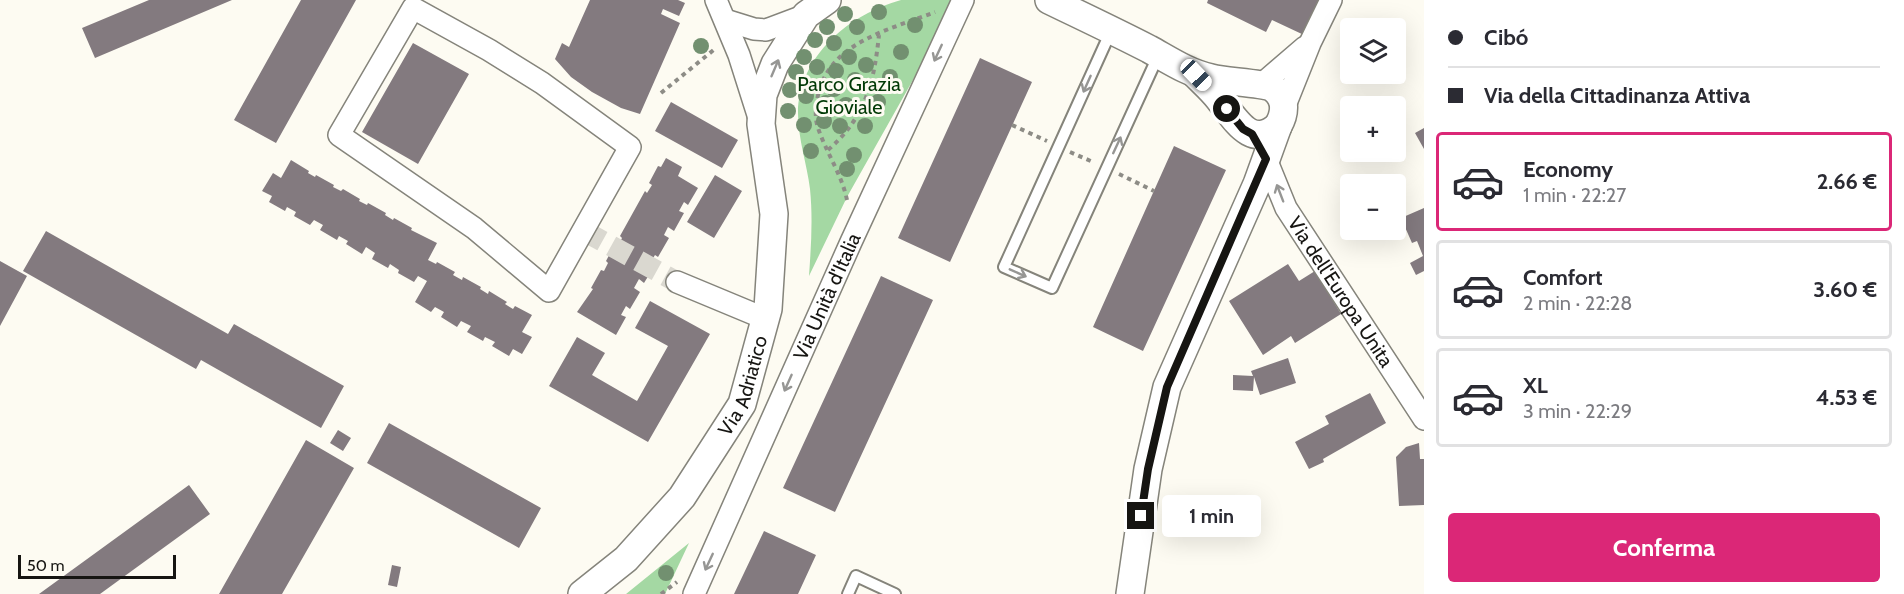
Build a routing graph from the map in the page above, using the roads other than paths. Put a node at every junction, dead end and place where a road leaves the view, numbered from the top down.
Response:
1 (717, 0) edge
2 (963, 0) edge
3 (1049, 0) edge
4 (1331, 0) edge
5 (816, 8) edge
6 (725, 20) junction
7 (1111, 30) junction
8 (1310, 43) junction
9 (1159, 54) junction
10 (1196, 75) junction
11 (1257, 85) junction
12 (1281, 117) junction
13 (761, 124) junction
14 (1244, 127) junction
15 (630, 147) joint
16 (1266, 159) junction
17 (677, 282) tunnel mouth
18 (766, 319) junction
19 (1424, 419) edge
20 (582, 594) edge
21 (694, 594) edge
22 (848, 594) edge
23 (895, 594) edge
24 (1130, 594) edge

1 - 6 street, Via Adriatico
2 -> 21 street, Via Unità d'Italia
3 - 7 street
4 - 8 street
5 - 6 street, Via Adriatico
13 -> 5 street, Via Adriatico
6 - 13 street, Via Adriatico
7 - 9 street
7 -> 9 lane
8 - 11 street
8 - 12 street
9 - 10 street
10 - 11 street
10 - 14 street
11 - 12 street
11 - 14 street
12 - 14 street
12 - 16 street
13 - 18 street, Via Adriatico
14 - 16 street
15 - 15 street
19 -> 16 street, Via dell'Europa Unita
16 - 24 street
17 - 18 street
18 - 20 street, Via Adriatico
22 - 23 lane

